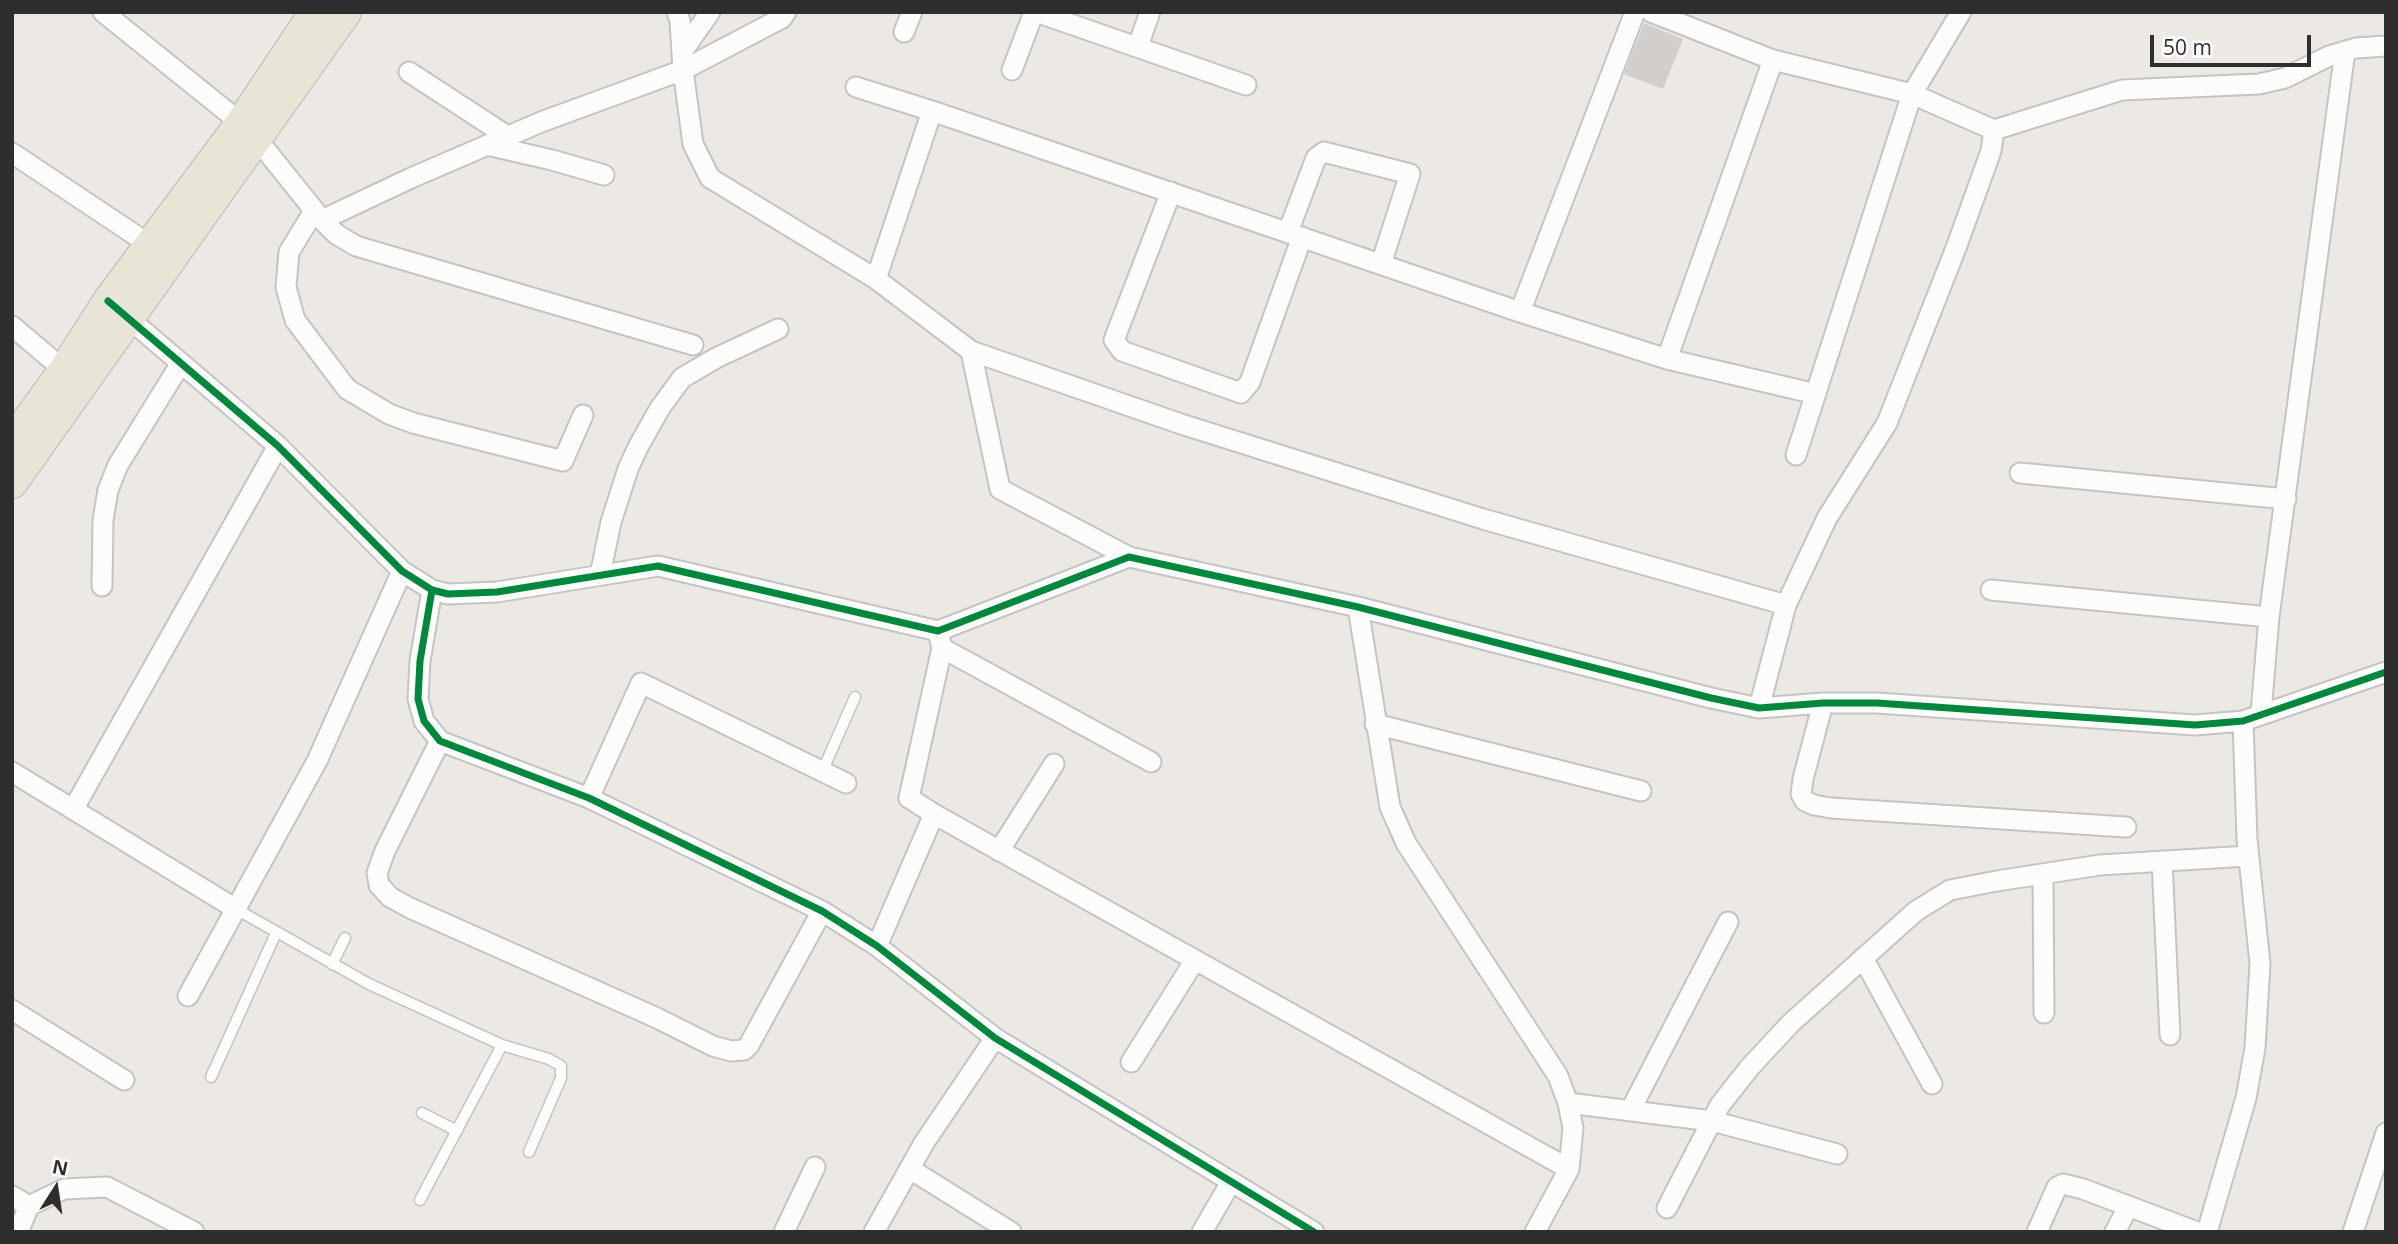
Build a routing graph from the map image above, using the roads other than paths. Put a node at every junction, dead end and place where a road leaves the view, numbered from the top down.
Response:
1 (103, 12) edge
2 (315, 12) edge
3 (346, 12) edge
4 (677, 12) edge
5 (710, 12) edge
6 (786, 12) edge
7 (912, 12) edge
8 (1035, 12) edge
9 (1150, 12) edge
10 (1634, 12) edge
11 (1651, 12) edge
12 (1961, 12) edge
13 (125, 19) edge
14 (904, 32) dead end
15 (1138, 46) junction
16 (2386, 46) edge
17 (2345, 51) junction
18 (1773, 60) junction
19 (682, 61) junction
20 (1012, 70) dead end
21 (409, 72) dead end
22 (1245, 85) dead end
23 (856, 87) dead end
24 (1912, 94) junction
25 (932, 111) junction
26 (1994, 130) junction
27 (249, 131) junction
28 (507, 136) junction
29 (487, 145) junction
30 (12, 153) edge
31 (604, 175) dead end
32 (1171, 192) junction
33 (318, 216) junction
34 (1295, 235) junction
35 (150, 245) junction
36 (1381, 264) junction
37 (876, 279) junction
38 (118, 309) junction
39 (1520, 312) junction
40 (778, 330) dead end
41 (17, 337) edge
42 (693, 345) dead end
43 (971, 351) junction
44 (1667, 359) junction
45 (181, 363) junction
46 (64, 370) junction
47 (1816, 394) junction
48 (583, 415) dead end
49 (12, 442) edge
50 (278, 446) junction
51 (1796, 455) dead end
52 (2020, 472) dead end
53 (12, 483) edge
54 (2286, 499) junction
55 (1129, 557) junction
56 (401, 571) junction
57 (600, 575) junction
58 (102, 586) dead end
59 (432, 590) junction
60 (1991, 590) dead end
61 (1786, 605) junction
62 (1359, 607) junction
63 (2270, 617) junction
64 (940, 639) junction
65 (2386, 672) edge
66 (855, 697) dead end
67 (1823, 703) junction
68 (1759, 708) junction
69 (2252, 717) junction
70 (1375, 724) junction
71 (440, 741) junction
72 (1151, 762) dead end
73 (1054, 764) dead end
74 (12, 772) edge
75 (822, 772) junction
76 (846, 783) dead end
77 (1641, 791) dead end
78 (589, 798) junction
79 (74, 808) junction
80 (934, 814) junction
81 (2126, 827) dead end
82 (999, 850) junction
83 (2248, 856) junction
84 (2162, 861) junction
85 (2043, 875) junction
86 (236, 909) junction
87 (822, 911) junction
88 (1728, 922) dead end
89 (276, 933) junction
90 (345, 938) dead end
91 (877, 946) junction
92 (1863, 958) junction
93 (1195, 960) junction
94 (332, 964) junction
95 (188, 996) dead end
96 (12, 1010) edge
97 (2044, 1013) dead end
98 (2170, 1035) dead end
99 (995, 1038) junction
100 (502, 1045) junction
101 (1132, 1062) dead end
102 (211, 1077) dead end
103 (124, 1080) dead end
104 (1932, 1084) dead end
105 (1569, 1103) junction
106 (1630, 1111) junction
107 (422, 1113) dead end
108 (1712, 1121) junction
109 (457, 1131) junction
110 (2386, 1133) edge
111 (529, 1152) dead end
112 (1837, 1154) dead end
113 (815, 1167) dead end
114 (1569, 1168) junction
115 (910, 1169) junction
116 (1231, 1182) junction
117 (12, 1196) edge
118 (420, 1200) dead end
119 (29, 1206) junction
120 (2128, 1208) junction
121 (1667, 1209) dead end
122 (18, 1232) edge
123 (194, 1232) edge
124 (784, 1232) edge
125 (874, 1232) edge
126 (1011, 1232) edge
127 (1202, 1232) edge
128 (1314, 1232) edge
129 (1535, 1232) edge
130 (2037, 1232) edge
131 (2115, 1232) edge
132 (2197, 1232) edge
133 (2207, 1232) edge
134 (2353, 1232) edge

1 - 13 street
2 - 27 main road
3 - 27 main road
4 - 19 street
5 - 19 street
6 - 19 street
7 - 14 street
8 - 15 street
8 - 20 street
9 - 15 street
10 - 39 street
11 - 18 street
12 - 24 street
13 - 27 street
15 - 22 street
16 - 17 street
17 - 26 street
17 - 54 street
18 - 24 street
18 - 44 street
19 - 28 street
19 - 37 street
21 - 28 street
23 - 25 street
24 - 26 street
24 - 47 street
25 - 32 street
25 - 37 street
26 - 61 street
27 - 33 street
27 - 35 main road
27 - 38 main road
28 - 29 street
29 - 31 street
29 - 33 street
30 - 35 street
32 - 34 street
32 - 34 street
33 - 42 street
33 - 48 street
34 - 36 street
34 - 36 street
35 - 38 main road
36 - 39 street
37 - 43 street
38 - 45 street
38 - 46 main road
38 - 53 main road
39 - 44 street
40 - 57 street
41 - 46 street
43 - 55 street
43 - 61 street
44 - 47 street
45 - 50 street
45 - 58 street
46 - 49 main road
47 - 51 street
50 - 56 street
50 - 79 street
52 - 54 street
54 - 63 street
55 - 62 street
55 - 64 street
56 - 59 street
56 - 86 street
57 - 59 street
57 - 64 street
59 - 71 street
60 - 63 street
61 - 68 street
62 - 68 street
62 - 70 street
63 - 69 street
64 - 72 street
64 - 80 street
65 - 69 street
66 - 75 lane
67 - 68 street
67 - 69 street
67 - 81 street
69 - 83 street
70 - 77 street
70 - 105 street
71 - 78 street
71 - 87 street
73 - 82 street
74 - 79 street
75 - 76 street
75 - 78 street
78 - 87 street
79 - 86 street
80 - 82 street
80 - 91 street
82 - 93 street
83 - 84 street
83 - 133 street
84 - 85 street
84 - 98 street
85 - 92 street
85 - 97 street
86 - 89 lane
86 - 95 street
87 - 91 street
88 - 106 street
89 - 94 lane
89 - 102 lane
90 - 94 lane
91 - 99 street
92 - 104 street
92 - 108 street
93 - 101 street
93 - 114 street
94 - 100 lane
96 - 103 street
99 - 115 street
99 - 116 street
100 - 109 lane
100 - 111 lane
105 - 106 street
105 - 114 street
106 - 108 street
107 - 109 lane
108 - 112 street
108 - 121 street
109 - 118 lane
110 - 134 street
113 - 124 street
114 - 129 street
115 - 125 street
115 - 126 street
116 - 127 street
116 - 128 street
117 - 119 street
119 - 122 street
119 - 123 street
120 - 130 street
120 - 131 street
120 - 132 street

